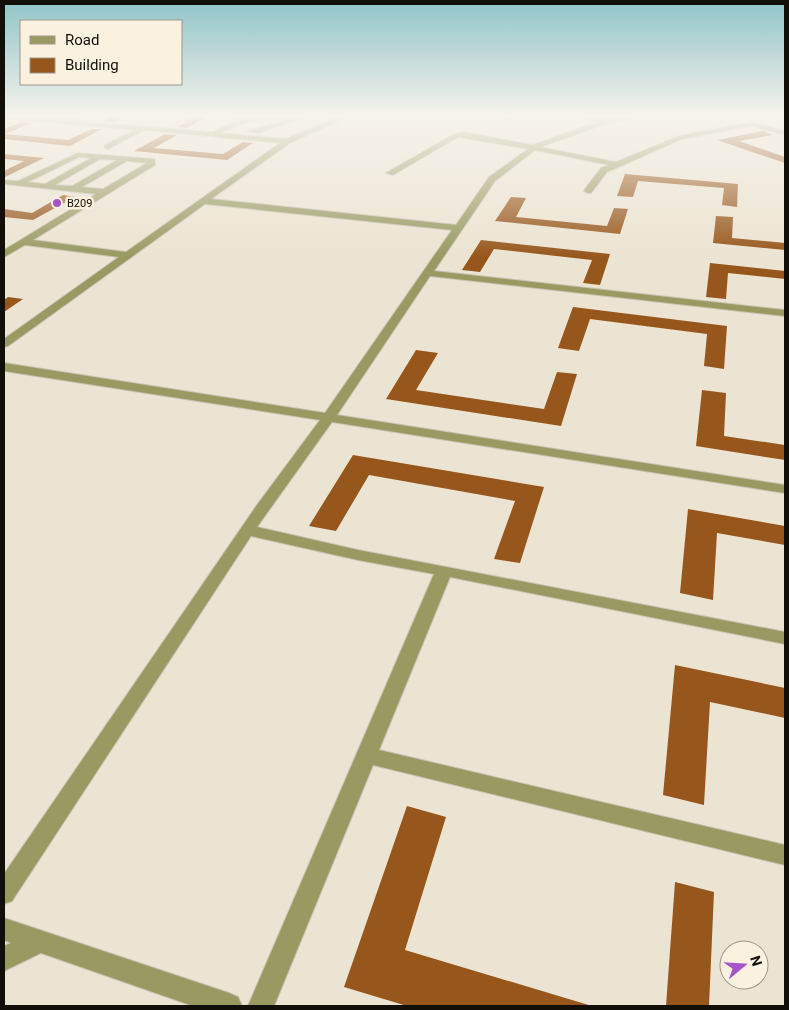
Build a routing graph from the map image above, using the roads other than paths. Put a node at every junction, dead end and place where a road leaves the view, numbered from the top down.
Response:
1 (63, 162) edge
2 (89, 162) edge
3 (120, 162) edge
4 (152, 162) edge
5 (257, 162) edge
6 (409, 162) edge
7 (515, 162) edge
8 (608, 162) edge
9 (621, 162) edge
10 (617, 164) junction
11 (390, 173) dead end
12 (4, 182) edge
13 (20, 183) junction
14 (47, 186) junction
15 (73, 189) junction
16 (588, 191) dead end
17 (104, 192) junction
18 (202, 201) junction
19 (458, 228) junction
20 (24, 242) junction
21 (4, 254) edge
22 (128, 255) junction
23 (428, 272) junction
24 (785, 312) edge
25 (4, 344) edge
26 (4, 367) edge
27 (328, 418) junction
28 (785, 489) edge
29 (247, 530) junction
30 (444, 571) junction
31 (785, 638) edge
32 (367, 755) junction
33 (785, 855) edge
34 (4, 893) edge
35 (4, 929) edge
36 (40, 942) junction
37 (4, 959) edge
38 (229, 1006) edge
39 (261, 1006) edge

1 - 13 street
2 - 14 street
3 - 15 street
4 - 17 street
5 - 18 street
6 - 11 street
7 - 19 street
8 - 10 street
9 - 10 street
10 - 16 street
12 - 13 street
13 - 14 street
14 - 15 street
15 - 17 street
17 - 20 street
18 - 19 street
18 - 22 street
19 - 23 street
20 - 21 street
20 - 22 street
22 - 25 street
23 - 24 street
23 - 27 street
26 - 27 street
27 - 28 street
27 - 29 street
29 - 30 street
29 - 34 street
30 - 31 street
30 - 32 street
32 - 33 street
32 - 39 street
35 - 36 street
36 - 37 street
36 - 38 street

